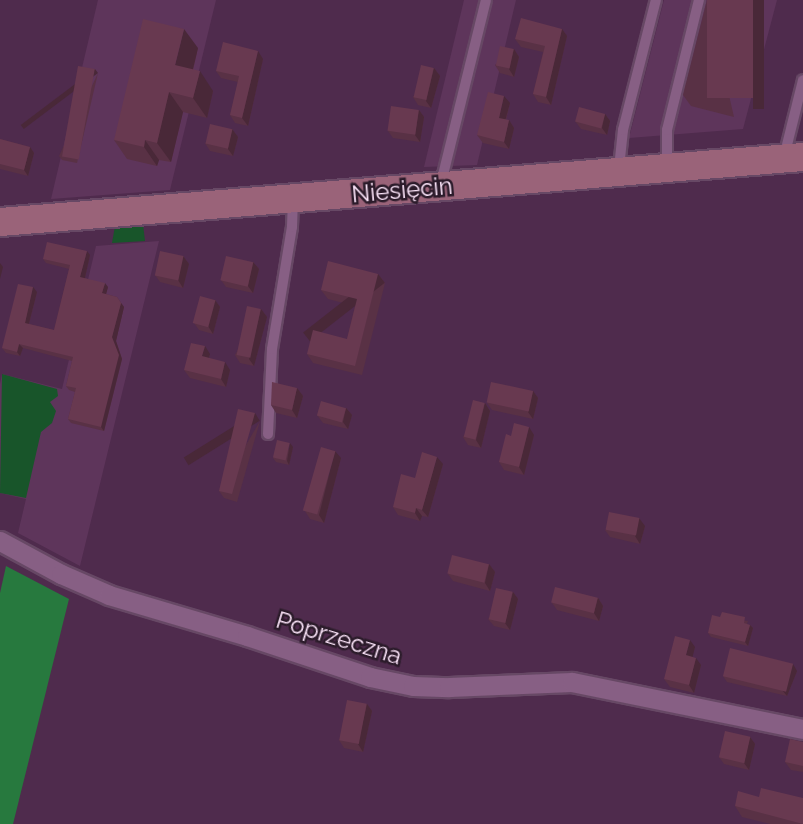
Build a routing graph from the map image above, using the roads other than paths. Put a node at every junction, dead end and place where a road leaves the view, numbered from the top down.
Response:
1 (486, 0) edge
2 (656, 0) edge
3 (699, 0) edge
4 (803, 80) edge
5 (794, 158) edge
6 (667, 169) junction
7 (619, 174) junction
8 (440, 187) junction
9 (293, 199) junction
10 (0, 222) edge
11 (268, 434) dead end
12 (0, 541) edge
13 (803, 729) edge

1 - 8 lane
2 - 7 lane
3 - 6 lane
4 - 5 lane
5 - 6 street, Niesięcin
6 - 7 street, Niesięcin
7 - 8 street, Niesięcin
8 - 9 street, Niesięcin
9 - 10 street, Niesięcin
9 - 11 lane
12 - 13 street, Poprzeczna

